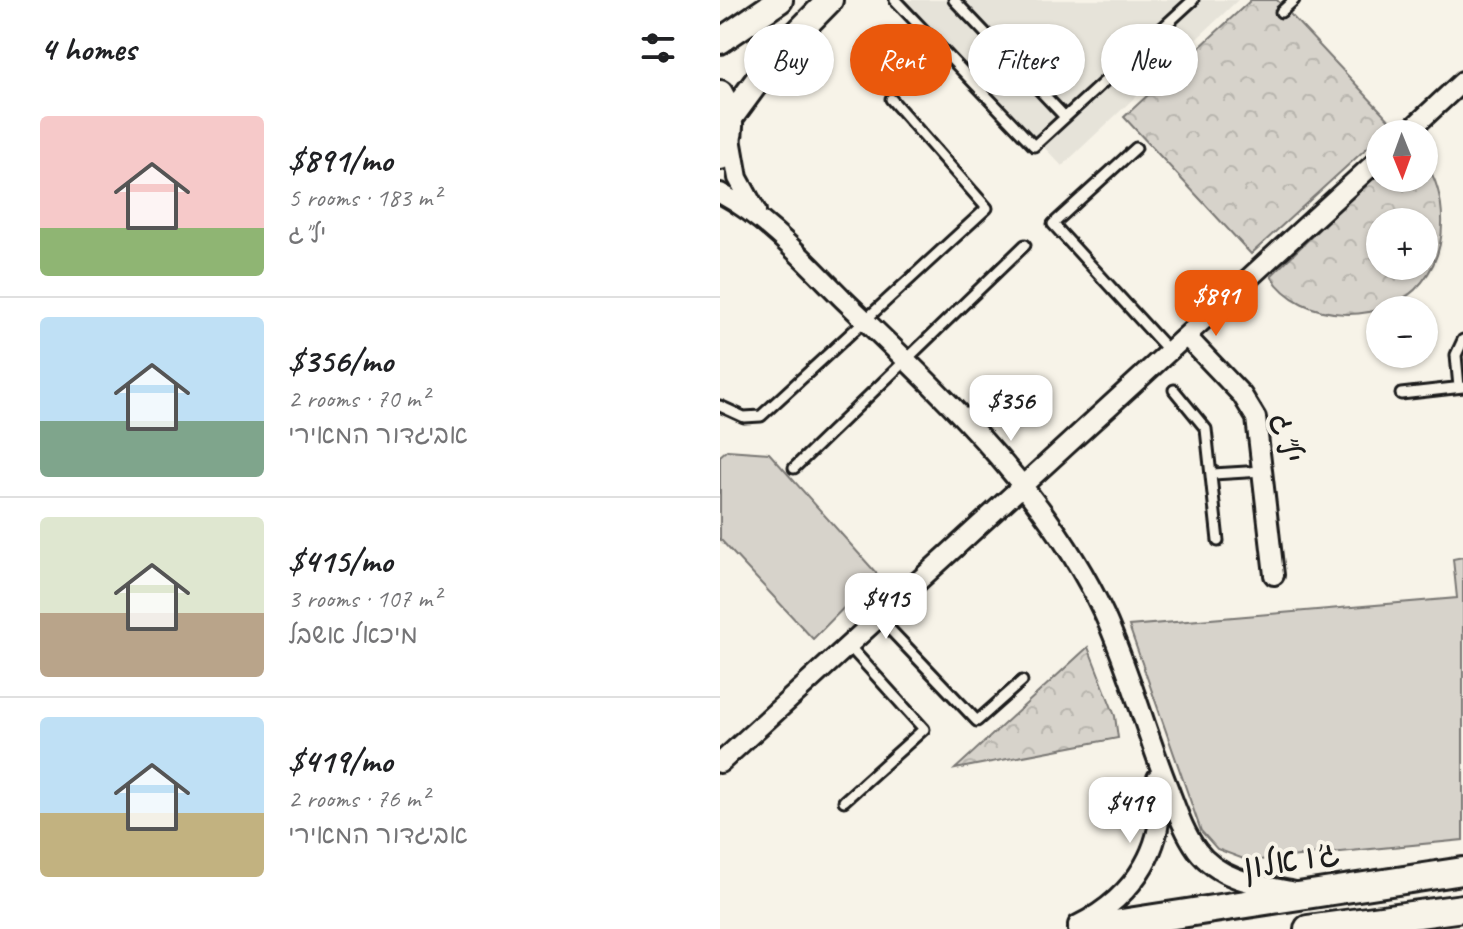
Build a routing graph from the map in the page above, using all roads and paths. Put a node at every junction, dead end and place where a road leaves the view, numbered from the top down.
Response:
1 (780, 0) edge
2 (830, 0) edge
3 (895, 0) edge
4 (954, 0) edge
5 (1193, 0) edge
6 (1294, 0) edge
7 (1281, 12) dead end
8 (720, 41) edge
9 (1463, 81) edge
10 (720, 93) edge
11 (891, 99) dead end
12 (1065, 117) junction
13 (1421, 120) edge
14 (730, 126) junction
15 (1136, 148) dead end
16 (720, 157) edge
17 (1366, 171) edge
18 (720, 193) edge
19 (759, 217) junction
20 (1025, 245) dead end
21 (864, 319) junction
22 (1187, 337) junction
23 (1463, 340) edge
24 (1170, 352) junction
25 (906, 359) junction
26 (1461, 387) edge
27 (1174, 390) dead end
28 (1401, 394) dead end
29 (720, 406) edge
30 (794, 468) dead end
31 (1263, 471) junction
32 (1213, 474) junction
33 (1023, 487) junction
34 (1218, 541) dead end
35 (1274, 575) dead end
36 (880, 619) junction
37 (850, 647) junction
38 (1022, 681) dead end
39 (1150, 744) junction
40 (723, 753) edge
41 (844, 801) dead end
42 (1463, 871) edge
43 (1301, 893) junction
44 (1463, 908) edge
45 (1069, 929) edge
46 (1082, 929) edge
47 (1308, 929) edge

1 - 8 street
2 - 14 street
3 - 12 lane
4 - 12 lane
5 - 12 lane
6 - 7 lane
9 - 13 street
10 - 14 street
11 - 21 lane
14 - 16 street
14 - 19 street
15 - 24 lane
17 - 22 street
18 - 19 street
19 - 21 street
20 - 25 lane
21 - 25 street
21 - 29 lane
22 - 24 street
22 - 31 street, יל"ג
23 - 26 lane
24 - 33 street
25 - 30 lane
25 - 33 street
26 - 28 lane
27 - 32 lane
31 - 32 lane
31 - 35 street, יל"ג
32 - 34 lane
33 - 36 street
33 - 39 street
36 - 37 street
36 - 38 lane
37 - 40 street
37 - 41 lane
39 - 43 street
39 - 45 street
42 - 43 main road, ג'ו אלון
43 - 46 main road, ג'ו אלון
44 - 47 main road

